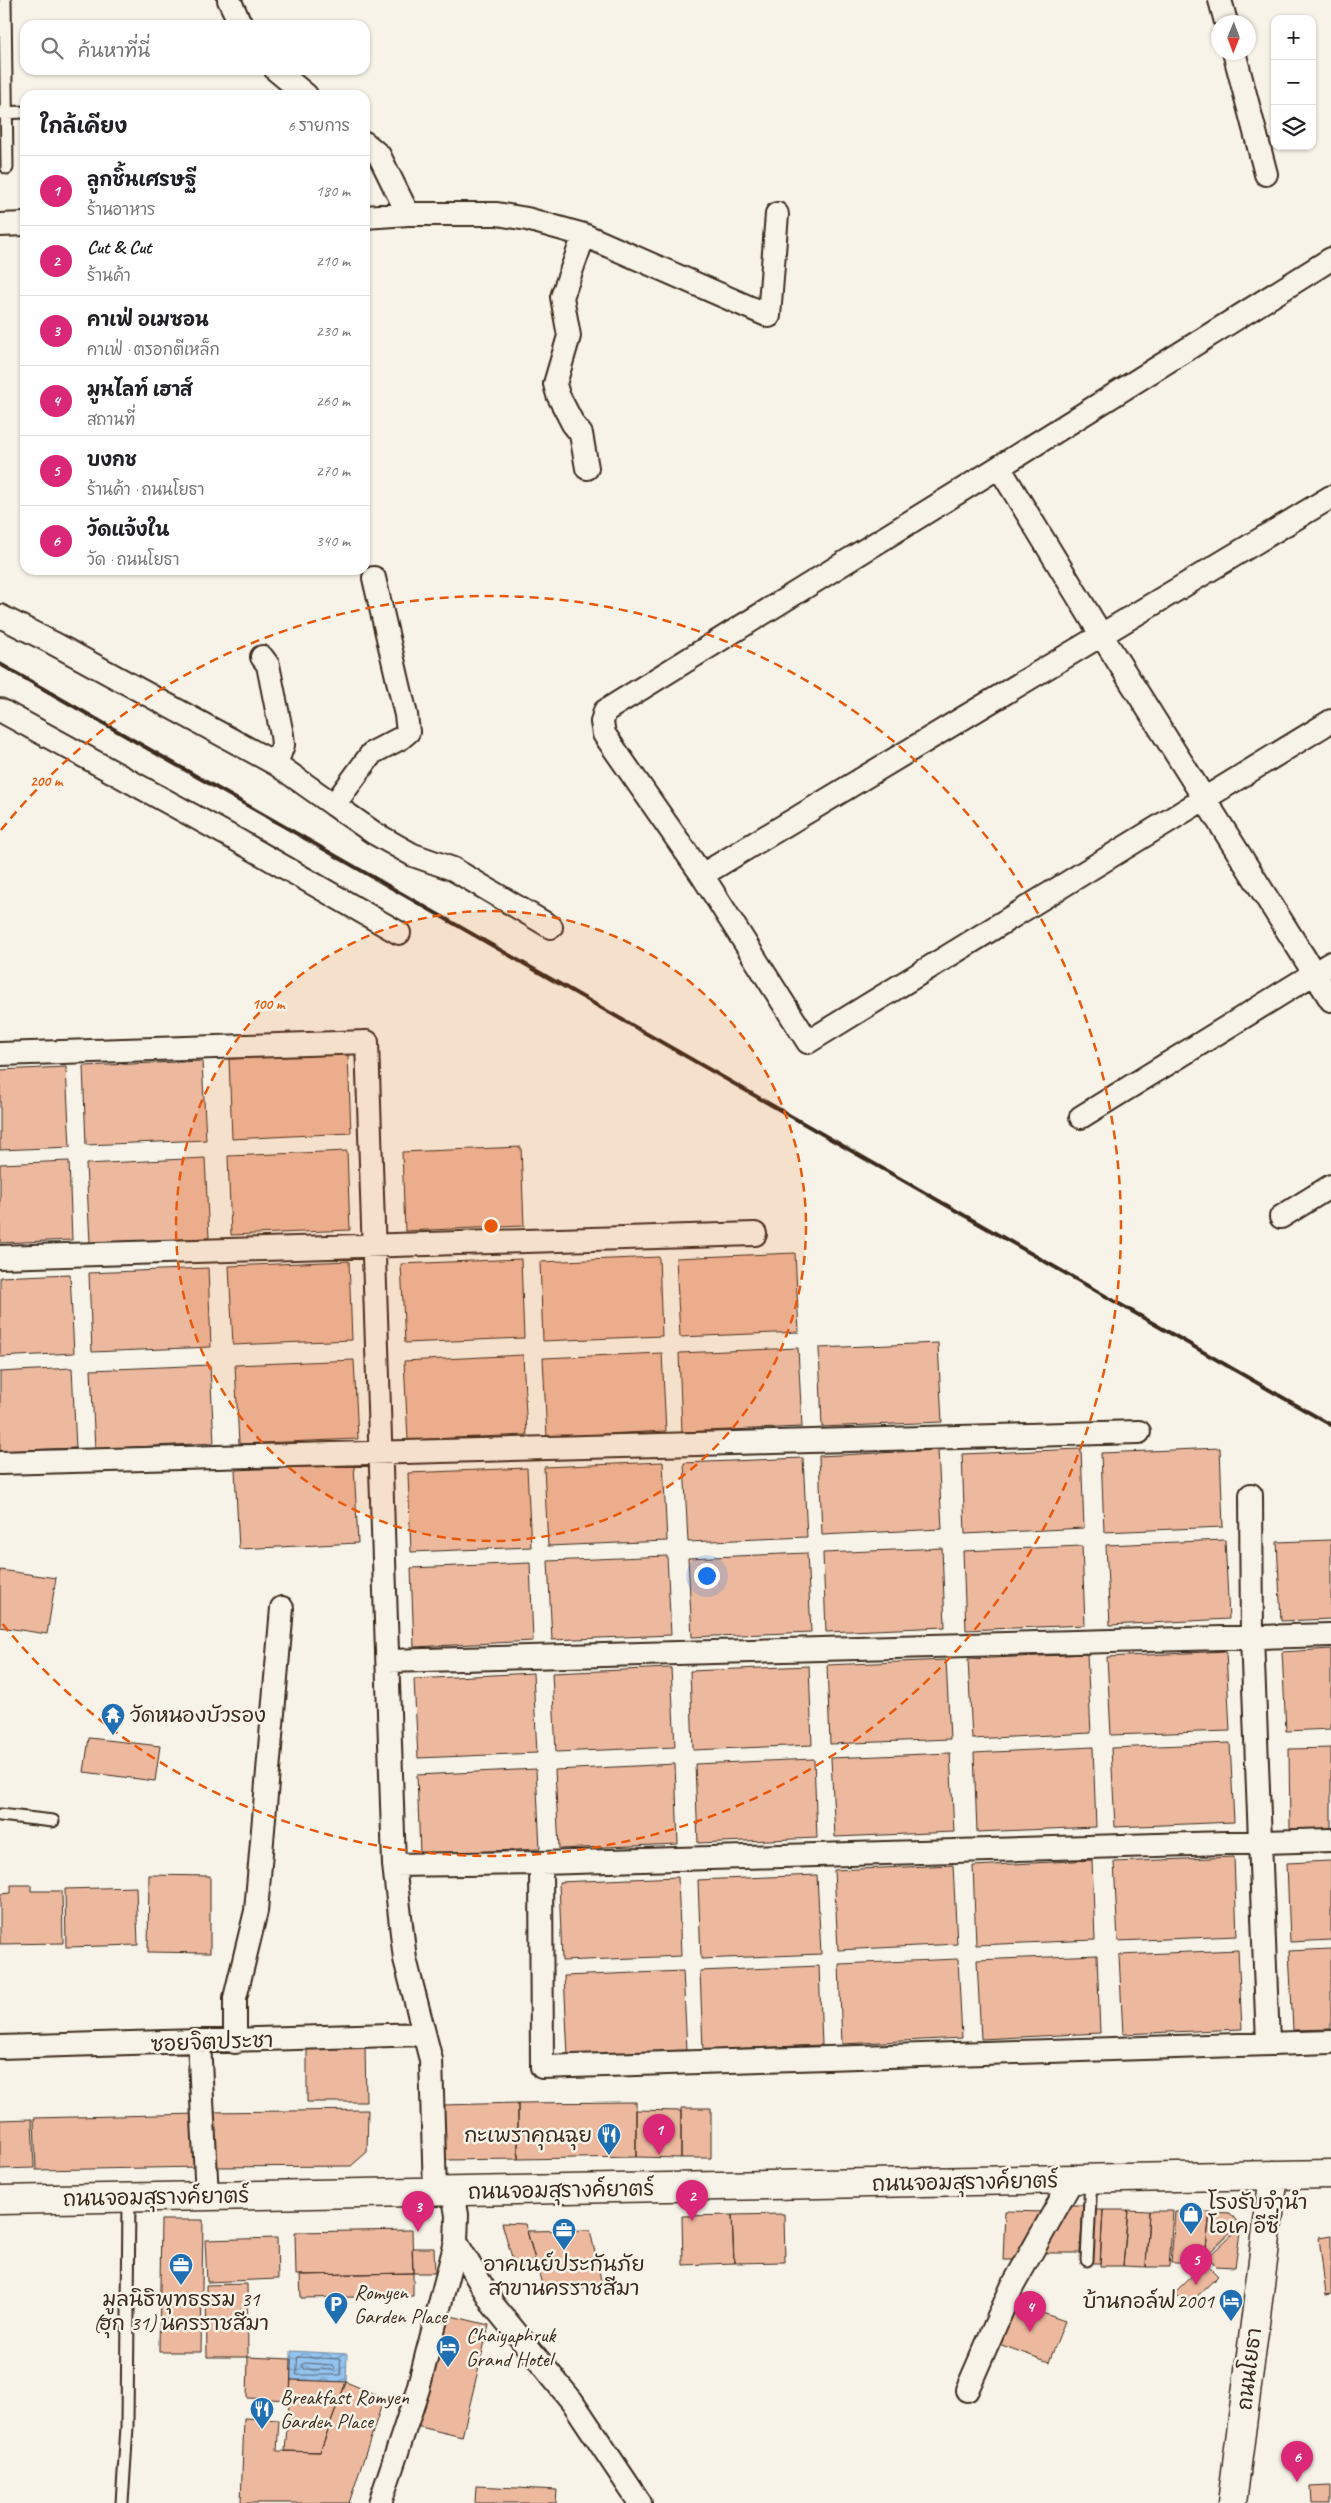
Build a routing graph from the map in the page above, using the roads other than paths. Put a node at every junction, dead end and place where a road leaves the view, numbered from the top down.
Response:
1 (5, 0) edge
2 (228, 0) edge
3 (1220, 0) edge
4 (1224, 15) edge
5 (238, 20) edge
6 (1236, 60) edge
7 (282, 75) edge
8 (300, 90) edge
9 (20, 112) edge
10 (3, 113) edge
11 (370, 147) edge
12 (7, 168) dead end
13 (1266, 174) dead end
14 (408, 214) junction
15 (777, 214) dead end
16 (370, 217) edge
17 (20, 224) edge
18 (0, 225) edge
19 (584, 235) junction
20 (1331, 259) edge
21 (999, 467) junction
22 (587, 468) dead end
23 (1331, 497) edge
24 (374, 578) dead end
25 (0, 616) edge
26 (1102, 636) junction
27 (262, 657) dead end
28 (0, 710) edge
29 (1331, 720) edge
30 (276, 764) junction
31 (1205, 798) junction
32 (334, 805) junction
33 (702, 875) junction
34 (551, 927) dead end
35 (399, 934) dead end
36 (1323, 968) edge
37 (1331, 1000) edge
38 (0, 1054) edge
39 (1081, 1117) dead end
40 (1331, 1186) edge
41 (1281, 1217) dead end
42 (755, 1234) dead end
43 (372, 1246) junction
44 (0, 1257) edge
45 (1139, 1432) dead end
46 (380, 1454) junction
47 (0, 1463) edge
48 (1251, 1495) dead end
49 (282, 1608) dead end
50 (1331, 1635) edge
51 (1252, 1637) junction
52 (388, 1661) junction
53 (0, 1815) edge
54 (53, 1820) dead end
55 (1331, 1840) edge
56 (1261, 1841) junction
57 (541, 1862) junction
58 (394, 1864) junction
59 (423, 2034) junction
60 (199, 2042) junction
61 (234, 2042) junction
62 (1331, 2042) edge
63 (1268, 2043) junction
64 (0, 2047) edge
65 (1331, 2174) edge
66 (1274, 2176) junction
67 (1081, 2179) junction
68 (444, 2192) junction
69 (207, 2196) junction
70 (129, 2198) junction
71 (0, 2200) edge
72 (456, 2242) junction
73 (1087, 2260) dead end
74 (967, 2390) dead end
75 (122, 2503) edge
76 (380, 2503) edge
77 (640, 2503) edge
78 (1232, 2503) edge

1 - 10 lane
2 - 5 street
3 - 4 street
6 - 13 street
7 - 8 street
9 - 10 lane
10 - 12 lane
11 - 14 street
14 - 16 street
14 - 19 street
15 - 19 street
17 - 18 street
19 - 22 street
20 - 21 street
21 - 26 street
21 - 33 street
23 - 26 street
24 - 32 street
25 - 30 street
26 - 31 street
26 - 33 street
27 - 30 street
28 - 35 street
29 - 31 street
30 - 32 street
31 - 33 street
31 - 36 street
32 - 34 street
36 - 37 street
36 - 39 street
38 - 43 street
40 - 41 street
42 - 43 street
43 - 44 street
43 - 46 street
45 - 46 street
46 - 47 street
46 - 52 street
48 - 51 street
49 - 61 street
50 - 51 street
51 - 52 street
51 - 56 street
52 - 58 street
53 - 54 lane
55 - 56 street
56 - 57 street
56 - 63 street
57 - 58 street
57 - 63 street
58 - 59 street
59 - 61 street, ซอยจิตประชา
59 - 68 street
60 - 61 street, ซอยจิตประชา
60 - 64 street, ซอยจิตประชา
60 - 69 street
62 - 63 street
65 - 66 main road, ถนนจอมสุรางค์ยาตร์
66 - 67 main road, ถนนจอมสุรางค์ยาตร์
66 - 78 main road, ถนนโยธา
67 - 68 main road, ถนนจอมสุรางค์ยาตร์
67 - 73 lane
67 - 74 street
68 - 69 main road, ถนนจอมสุรางค์ยาตร์
68 - 72 street
69 - 70 main road, ถนนจอมสุรางค์ยาตร์
70 - 71 main road, ถนนจอมสุรางค์ยาตร์
70 - 75 lane
72 - 76 street
72 - 77 street

